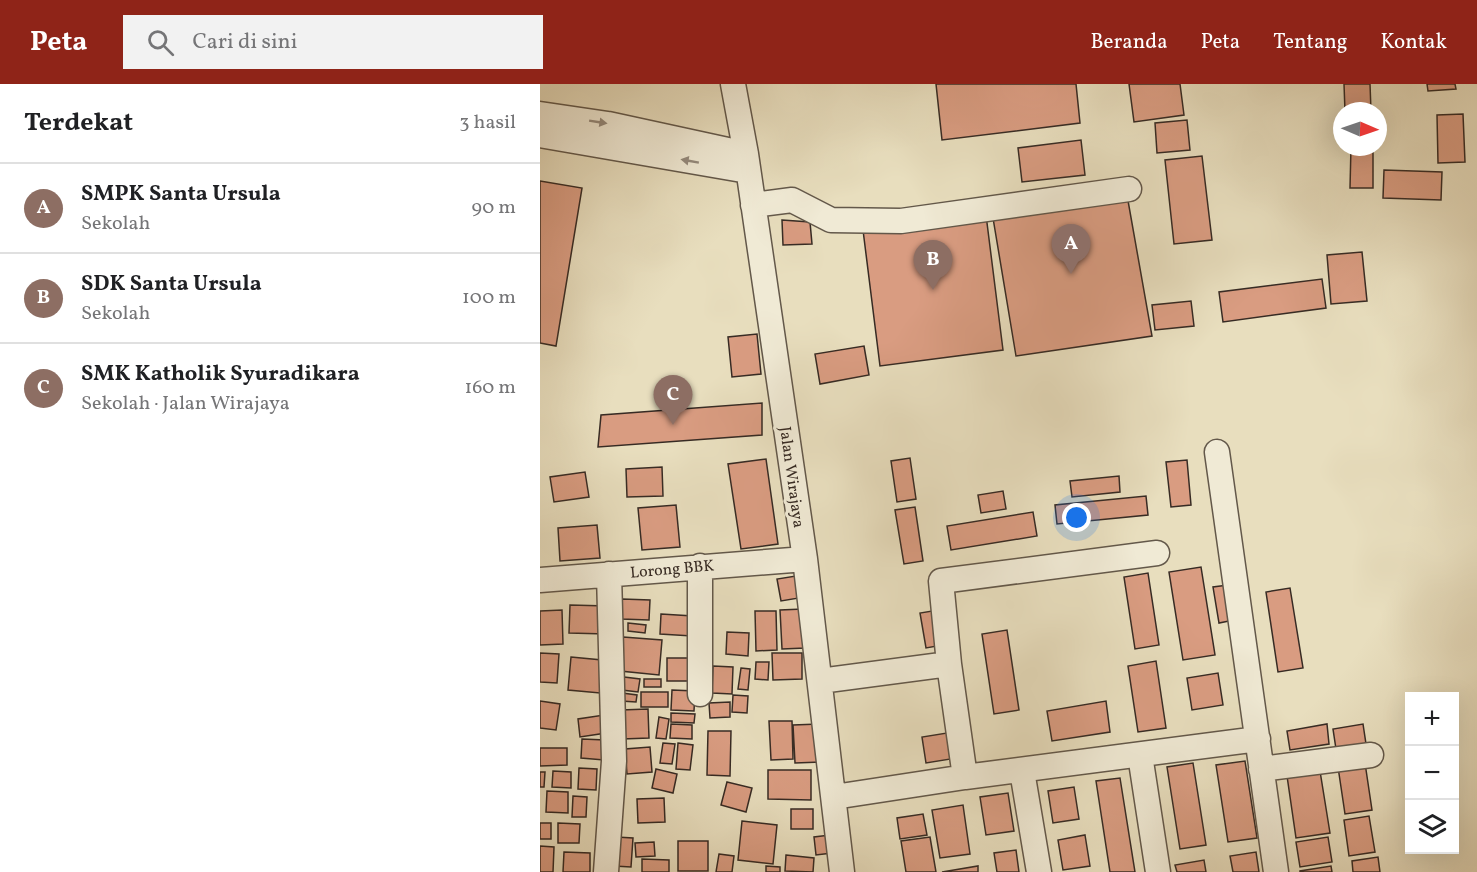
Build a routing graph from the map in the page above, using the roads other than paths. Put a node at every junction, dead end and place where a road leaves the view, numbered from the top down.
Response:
1 (733, 84) edge
2 (540, 114) edge
3 (540, 135) edge
4 (747, 162) junction
5 (1129, 189) dead end
6 (753, 205) junction
7 (1217, 452) dead end
8 (1157, 553) dead end
9 (805, 559) junction
10 (700, 566) junction
11 (609, 574) junction
12 (540, 580) edge
13 (949, 664) junction
14 (820, 681) junction
15 (700, 694) dead end
16 (1258, 739) junction
17 (1371, 755) dead end
18 (1140, 756) junction
19 (1261, 769) junction
20 (1022, 771) junction
21 (965, 777) junction
22 (834, 797) junction
23 (606, 872) edge
24 (842, 872) edge
25 (1039, 872) edge
26 (1158, 872) edge
27 (1276, 872) edge

1 - 4 street, Jalan Wirajaya
2 -> 4 street
4 -> 3 street
4 - 6 street, Jalan Wirajaya
5 - 6 street
6 - 9 street, Jalan Wirajaya
7 - 16 street
8 - 13 street
9 - 10 street, Lorong BBK
9 - 14 street, Jalan Wirajaya
10 - 11 street, Lorong BBK
10 - 15 street
11 - 12 street, Lorong BBK
11 - 23 street
13 - 14 street
13 - 21 street
14 - 22 street, Jalan Wirajaya
16 - 18 street
16 - 19 street
17 - 19 street
18 - 20 street
18 - 26 street
19 - 27 street
20 - 21 street
20 - 25 street
21 - 22 street
22 - 24 street, Jalan Wirajaya

